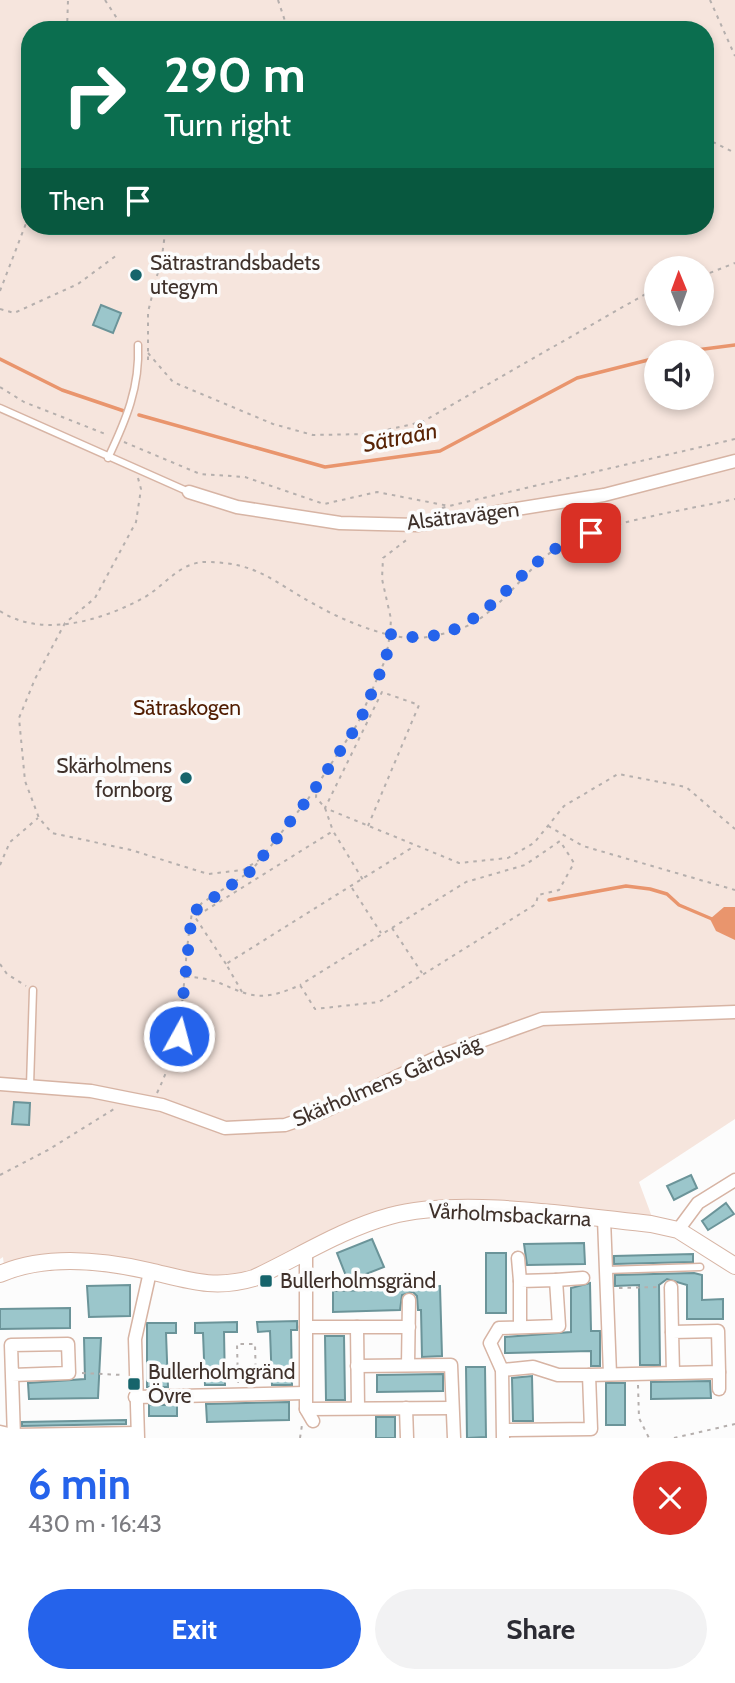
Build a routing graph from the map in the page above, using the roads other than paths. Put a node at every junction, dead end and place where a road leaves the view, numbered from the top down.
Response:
1 (138, 345) dead end
2 (0, 408) edge
3 (108, 458) junction
4 (735, 461) edge
5 (189, 492) joint
6 (33, 990) road end
7 (735, 1012) edge
8 (0, 1084) edge
9 (30, 1087) junction
10 (735, 1180) edge
11 (604, 1219) junction
12 (678, 1230) junction
13 (306, 1253) junction
14 (518, 1258) dead end
15 (735, 1266) edge
16 (701, 1267) dead end
17 (606, 1270) junction
18 (150, 1272) junction
19 (0, 1274) edge
20 (583, 1278) dead end
21 (520, 1280) junction
22 (556, 1280) junction
23 (671, 1287) road end
24 (409, 1300) dead end
25 (306, 1327) junction
26 (357, 1327) junction
27 (409, 1327) junction
28 (520, 1327) junction
29 (671, 1332) junction
30 (408, 1365) junction
31 (357, 1366) junction
32 (502, 1370) junction
33 (719, 1372) junction
34 (673, 1373) junction
35 (610, 1374) junction
36 (12, 1375) junction
37 (589, 1375) junction
38 (719, 1390) dead end
39 (306, 1393) junction
40 (135, 1397) junction
41 (358, 1407) junction
42 (406, 1408) junction
43 (453, 1408) junction
44 (306, 1409) junction
45 (313, 1421) dead end
46 (0, 1432) edge
47 (503, 1434) edge
48 (14, 1436) edge
49 (137, 1436) edge
50 (407, 1438) edge
51 (454, 1438) edge

1 - 3 lane
2 - 3 lane
3 - 5 lane
4 - 5 street, Alsätravägen
6 - 9 lane
7 - 9 street, Skärholmens Gårdsväg
8 - 9 street, Skärholmens Gårdsväg
10 - 12 street
11 - 12 street, Vårholmsbackarna
11 - 13 street, Vårholmsbackarna
11 - 17 street
12 - 15 street, Vårholmsbackarna
13 - 18 street, Vårholmsbackarna
13 - 25 street
14 - 21 street
16 - 17 lane
17 - 35 street
18 - 19 street, Vårholmsbackarna
18 - 40 street
20 - 22 street
21 - 22 street
21 - 28 street
22 - 28 street
23 - 29 street
24 - 27 street
25 - 26 street
25 - 39 street
26 - 27 street
26 - 31 street
27 - 30 street
28 - 32 street
29 - 33 street
29 - 34 street
30 - 31 street
30 - 43 street
31 - 41 street
32 - 37 street
32 - 47 street
33 - 34 street
33 - 38 street
34 - 35 street
35 - 37 street
36 - 36 street
36 - 48 street
37 - 47 street
39 - 40 street
39 - 44 street
40 - 49 street
41 - 42 street
41 - 44 street
42 - 43 street
42 - 50 street
43 - 51 street
44 - 45 street
46 - 48 street
48 - 49 street

